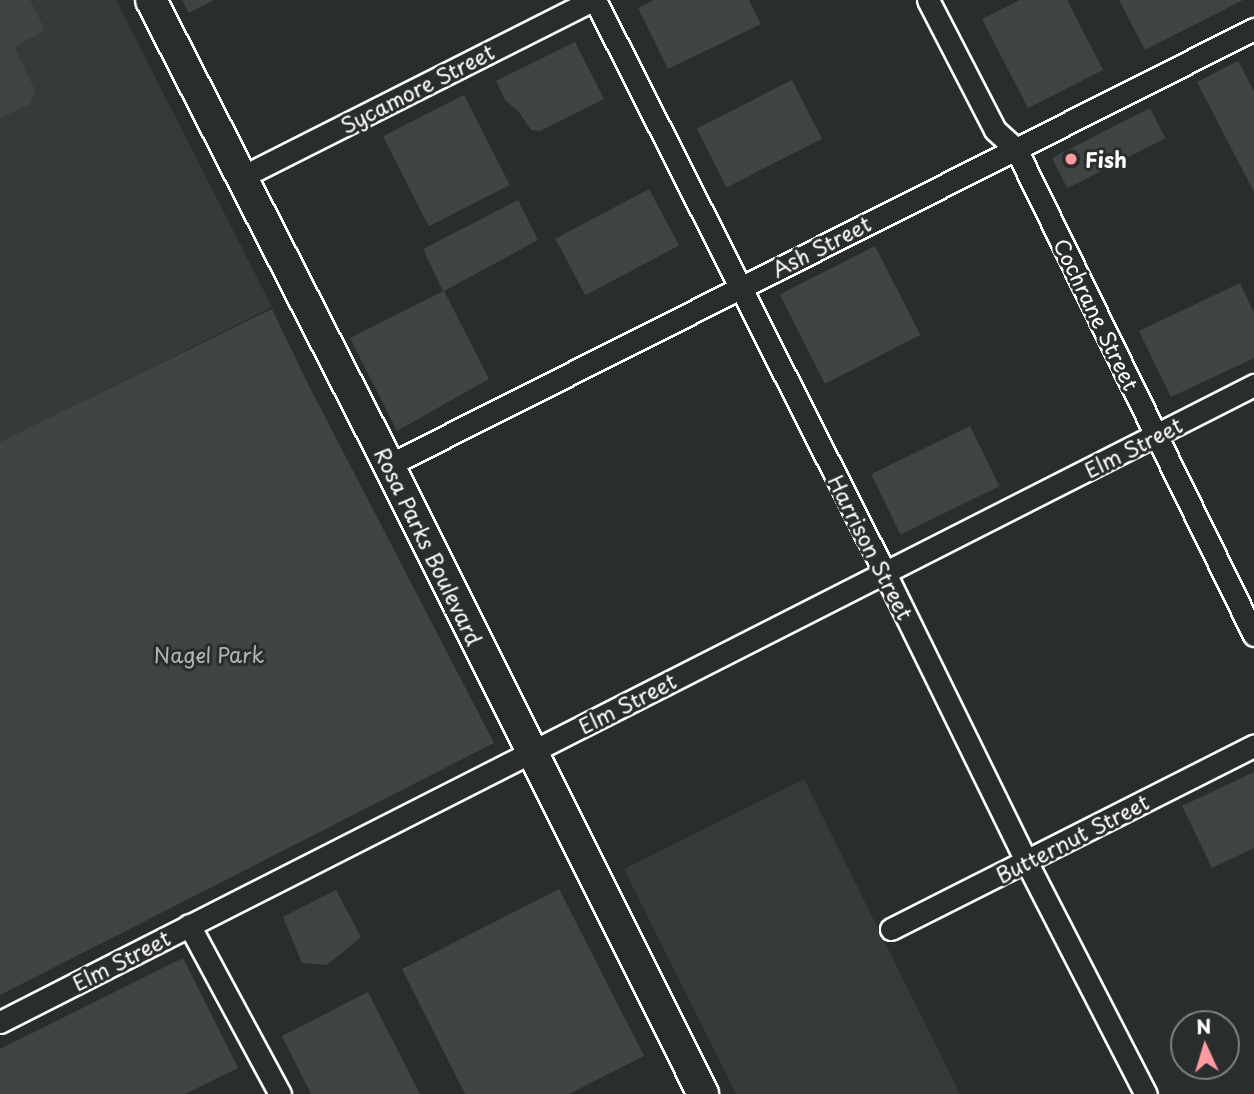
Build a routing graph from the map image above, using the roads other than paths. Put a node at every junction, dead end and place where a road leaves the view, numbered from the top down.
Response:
1 (151, 0) edge
2 (593, 0) edge
3 (928, 0) edge
4 (1254, 29) edge
5 (1016, 149) junction
6 (242, 177) junction
7 (740, 288) junction
8 (1254, 385) edge
9 (1157, 435) junction
10 (389, 465) junction
11 (885, 573) junction
12 (1254, 635) edge
13 (1254, 746) edge
14 (530, 752) junction
15 (1026, 861) junction
16 (190, 925) junction
17 (891, 929) dead end
18 (0, 1022) edge
19 (281, 1094) edge
20 (703, 1094) edge
21 (1146, 1094) edge

1 - 6 street, Rosa Parks Boulevard
2 - 6 street, Sycamore Street
2 - 7 street, Harrison Street
3 - 5 street, Cochrane Street
4 - 5 street, Ash Street
5 - 7 street, Ash Street
5 - 9 street, Cochrane Street
6 - 10 street, Rosa Parks Boulevard
7 - 10 street, Ash Street
7 - 11 street, Harrison Street
8 - 9 street, Elm Street
9 - 11 street, Elm Street
9 - 12 street, Cochrane Street
10 - 14 street, Rosa Parks Boulevard
11 - 14 street, Elm Street
11 - 15 street, Harrison Street
13 - 15 street, Butternut Street
14 - 16 street, Elm Street
14 - 20 street, Rosa Parks Boulevard
15 - 17 street, Butternut Street
15 - 21 street, Harrison Street
16 - 18 street, Elm Street
16 - 19 street

